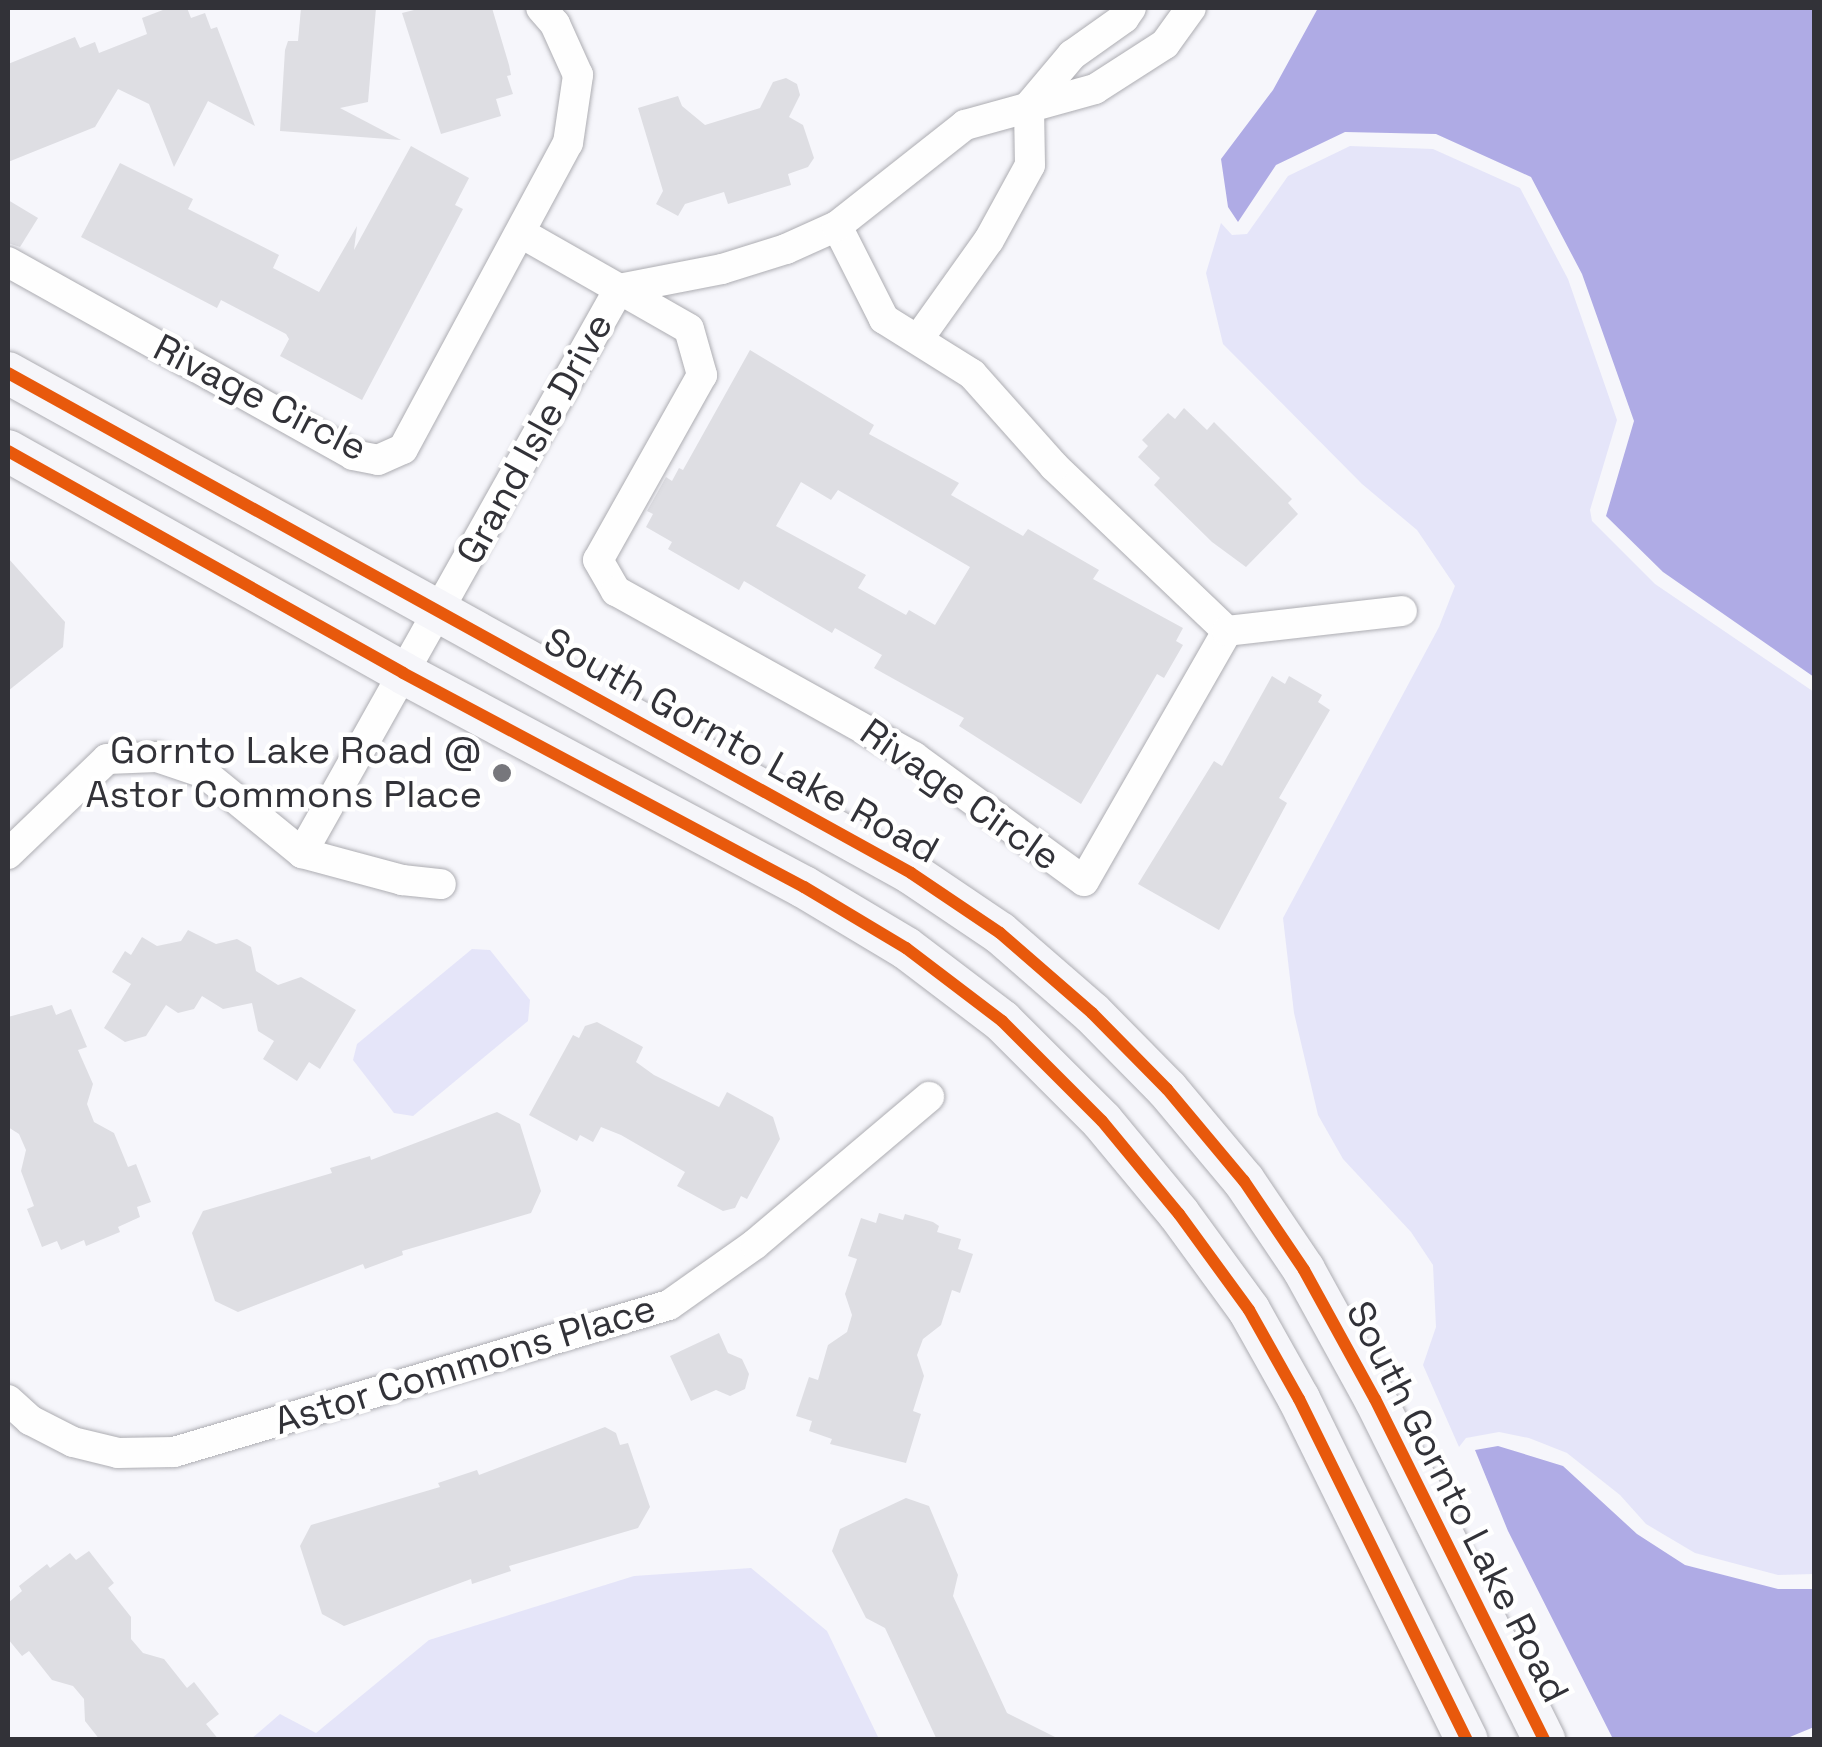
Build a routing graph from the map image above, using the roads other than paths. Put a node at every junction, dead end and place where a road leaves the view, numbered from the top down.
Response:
1 (541, 8) edge
2 (1130, 8) edge
3 (1191, 8) edge
4 (1028, 106) junction
5 (838, 226) junction
6 (521, 234) junction
7 (8, 262) edge
8 (619, 289) junction
9 (919, 338) junction
10 (8, 374) edge
11 (8, 451) edge
12 (439, 611) junction
13 (1402, 611) dead end
14 (1227, 631) junction
15 (404, 673) junction
16 (302, 852) junction
17 (8, 854) edge
18 (441, 884) dead end
19 (928, 1097) dead end
20 (8, 1400) edge
21 (1468, 1740) edge
22 (1544, 1740) edge

1 - 6 street, Rivage Circle
2 - 4 street
3 - 4 street, Grand Isle Drive
4 - 5 street, Grand Isle Drive
4 - 9 street
5 - 8 street, Grand Isle Drive
5 - 9 street
6 - 7 street, Rivage Circle
6 - 8 street, Rivage Circle
8 - 12 street, Grand Isle Drive
8 - 14 street, Rivage Circle
9 - 14 street
10 - 12 street, South Gornto Lake Road
11 - 15 street
12 - 15 street, Grand Isle Drive
12 - 22 street, South Gornto Lake Road
13 - 14 street
15 - 16 street
15 - 21 street
16 - 17 street
16 - 18 street
19 - 20 street, Astor Commons Place

